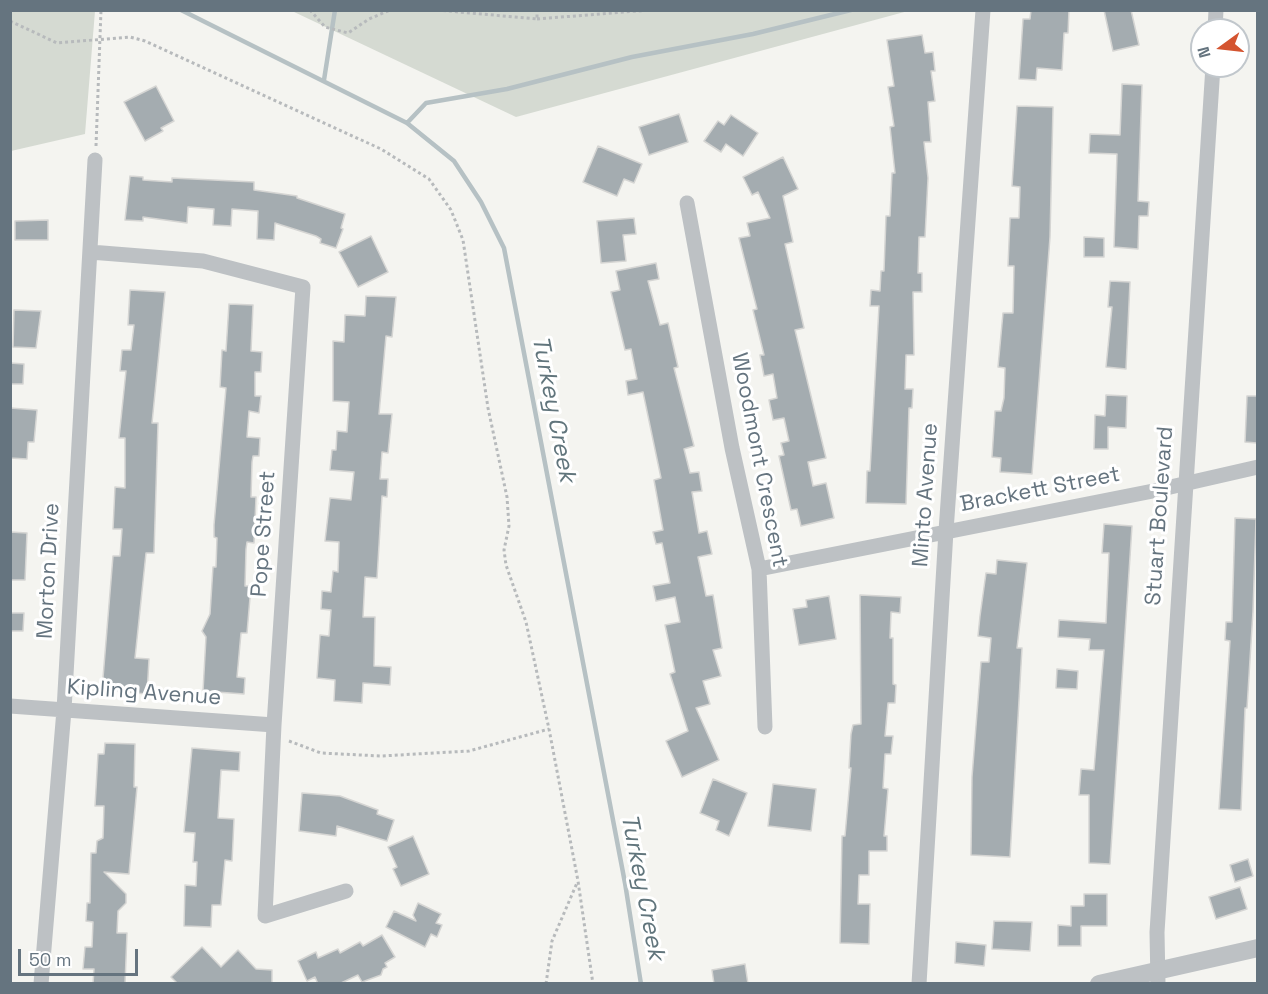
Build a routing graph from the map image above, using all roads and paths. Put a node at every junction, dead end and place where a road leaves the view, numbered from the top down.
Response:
1 (101, 10) edge
2 (310, 10) edge
3 (390, 10) edge
4 (437, 10) edge
5 (537, 10) edge
6 (650, 10) edge
7 (983, 10) edge
8 (537, 19) junction
9 (10, 21) edge
10 (99, 39) junction
11 (1211, 78) edge
12 (95, 160) joint
13 (687, 203) dead end
14 (90, 252) junction
15 (1257, 467) edge
16 (1184, 484) junction
17 (946, 531) junction
18 (759, 569) junction
19 (10, 706) edge
20 (64, 710) junction
21 (274, 725) junction
22 (765, 727) dead end
23 (549, 729) junction
24 (578, 881) junction
25 (346, 891) dead end
26 (1257, 948) edge
27 (1159, 976) edge
28 (41, 984) edge
29 (546, 984) edge
30 (592, 984) edge
31 (919, 984) edge
32 (1099, 984) edge

1 - 10 path
2 - 3 path
4 - 8 path
5 - 8 path
6 - 8 path
7 - 17 street, Minto Avenue
9 - 10 path
10 - 12 path
10 - 23 path
11 - 16 street, Stuart Boulevard
12 - 14 street, Morton Drive
13 - 18 street, Woodmont Crescent
14 - 20 street, Morton Drive
14 - 21 street, Pope Street
15 - 16 street, Brackett Street
16 - 17 street, Brackett Street
16 - 27 street, Stuart Boulevard
17 - 18 street, Brackett Street
17 - 31 street, Minto Avenue
18 - 22 street, Woodmont Crescent
19 - 20 street, Kipling Avenue
20 - 21 street, Kipling Avenue
20 - 28 street, Morton Drive
21 - 23 path
21 - 25 street, Pope Street
23 - 24 path
24 - 29 path
24 - 30 path
26 - 27 street
27 - 32 street

